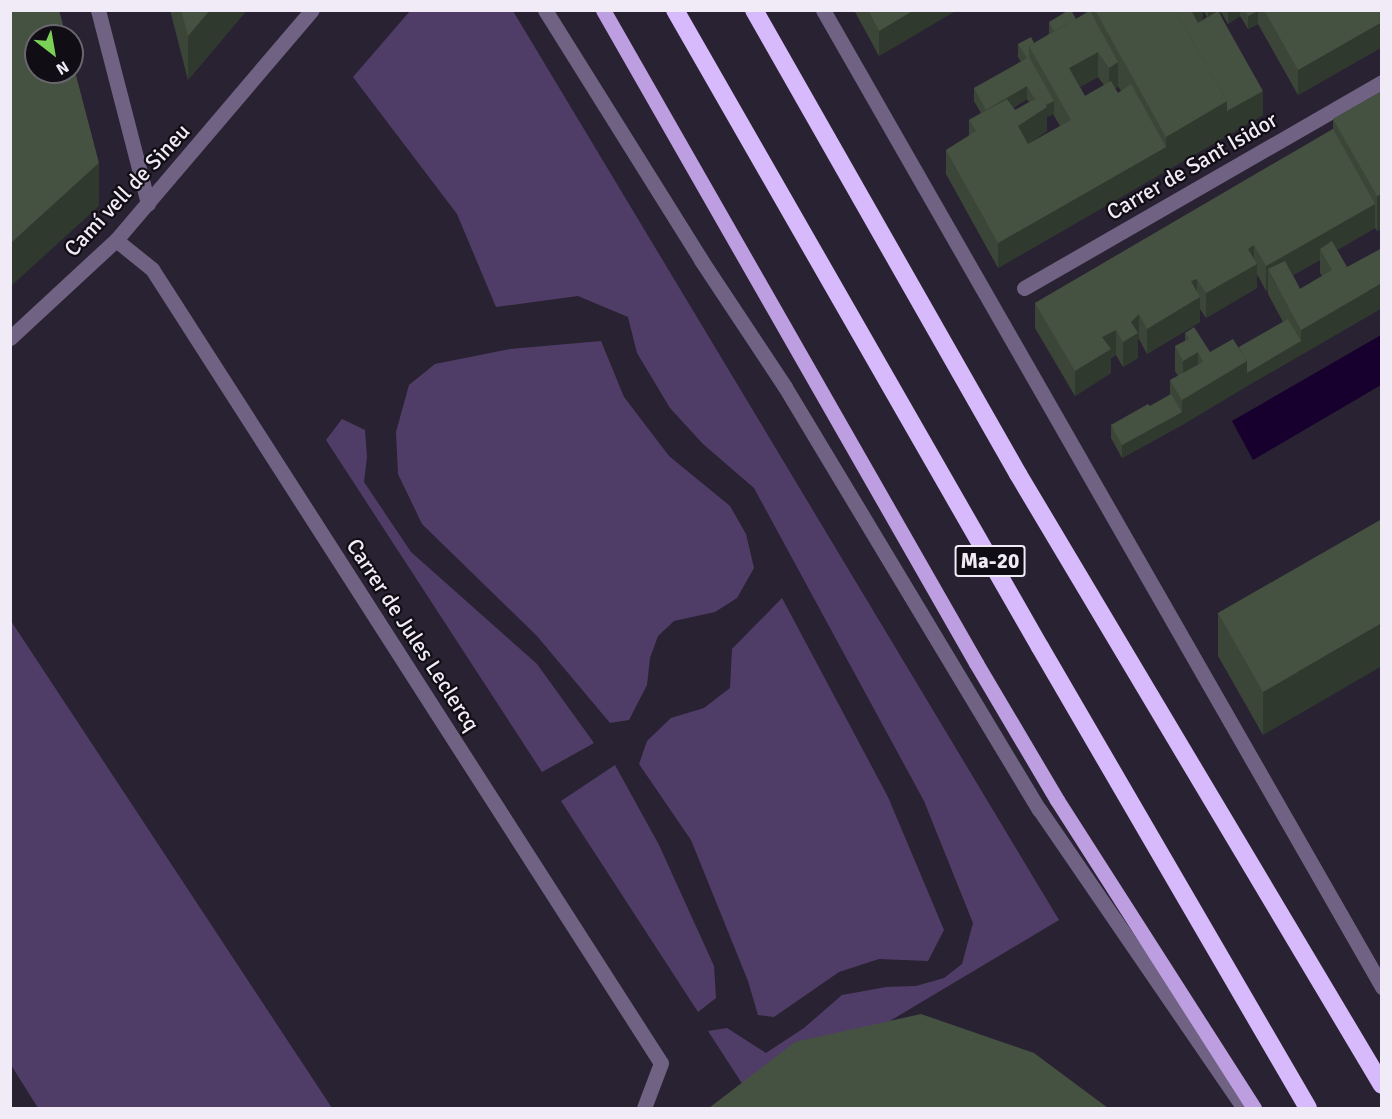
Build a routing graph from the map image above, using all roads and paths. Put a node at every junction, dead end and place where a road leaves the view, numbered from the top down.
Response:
1 (98, 10) edge
2 (312, 10) edge
3 (545, 10) edge
4 (603, 10) edge
5 (675, 10) edge
6 (754, 10) edge
7 (823, 10) edge
8 (1382, 82) edge
9 (148, 204) junction
10 (116, 240) junction
11 (1024, 288) dead end
12 (10, 338) edge
13 (1382, 987) edge
14 (1382, 1085) edge
15 (644, 1108) edge
16 (1244, 1108) edge
17 (1254, 1108) edge
18 (1308, 1108) edge

1 - 9 street
2 - 9 street, Camí vell de Sineu
3 - 16 street
4 - 17 main road
5 - 18 highway, Ma-20
6 - 14 highway, Ma-20
7 - 13 street
8 - 11 street, Carrer de Sant Isidor
9 - 10 street, Camí vell de Sineu
10 - 12 street, Camí vell de Sineu
10 - 15 street, Carrer de Jules Leclercq

